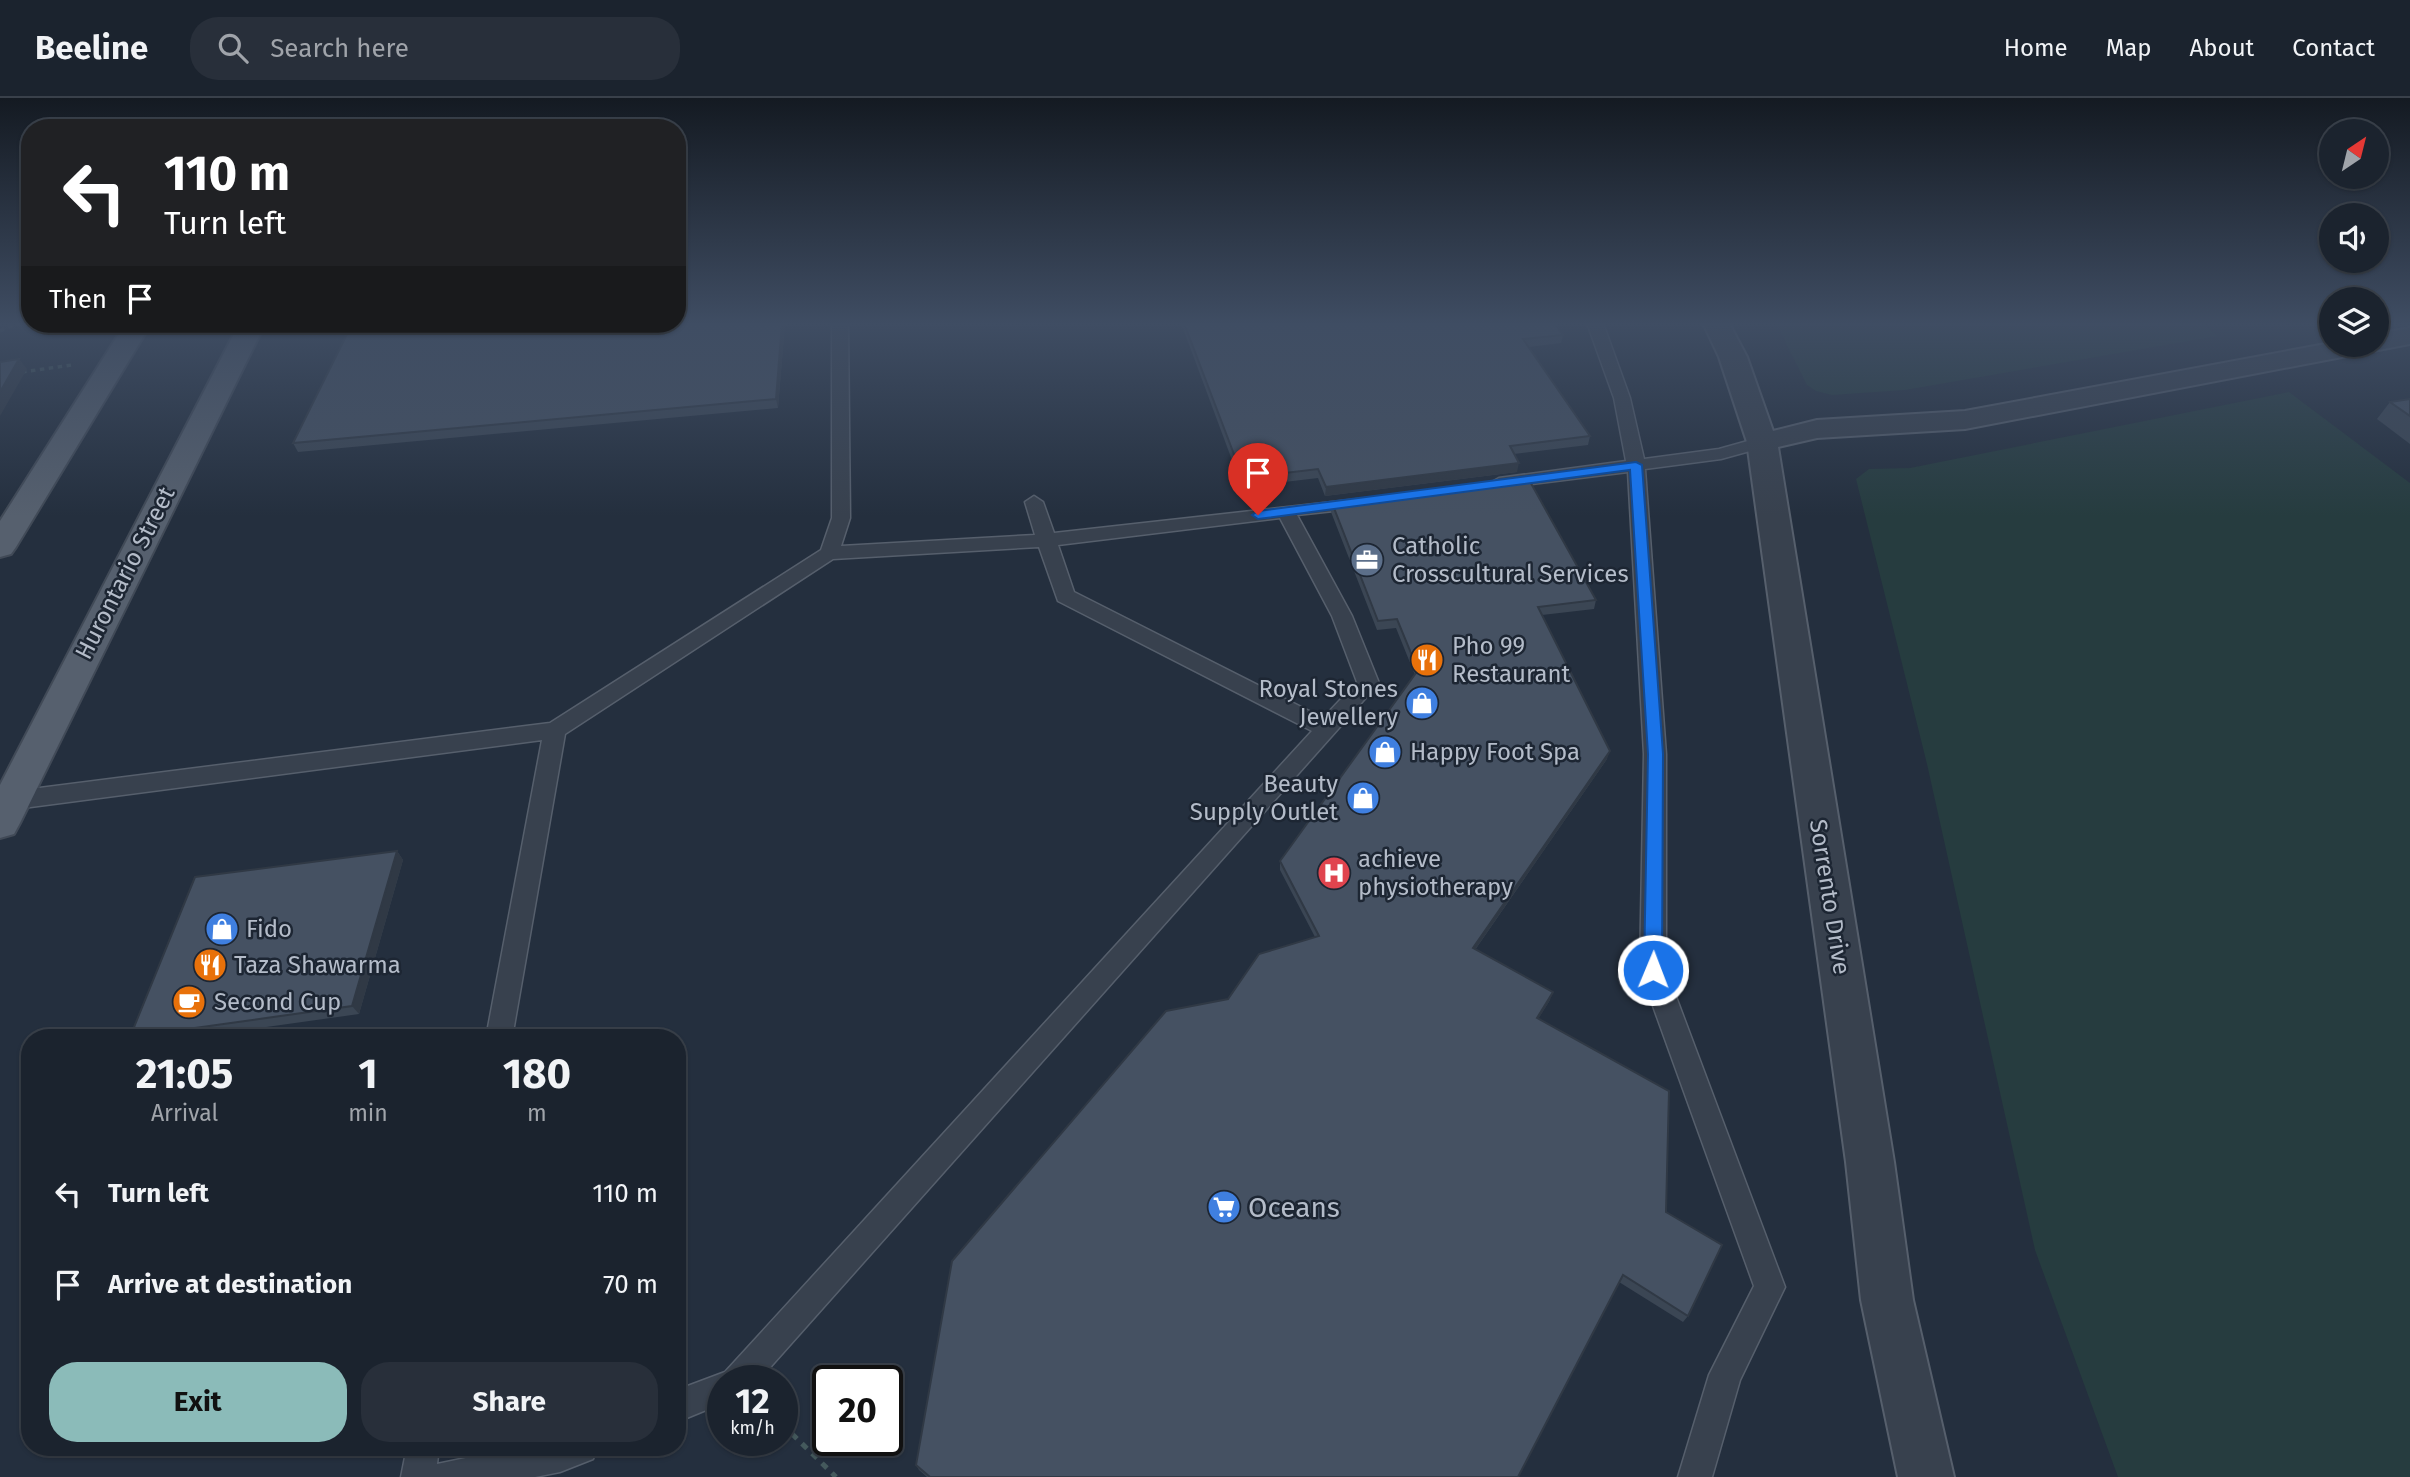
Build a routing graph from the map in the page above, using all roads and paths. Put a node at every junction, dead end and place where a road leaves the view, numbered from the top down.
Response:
1 (97, 387) edge
2 (220, 387) edge
3 (841, 387) edge
4 (1618, 387) edge
5 (1743, 387) edge
6 (2138, 387) edge
7 (1762, 442) junction
8 (1636, 465) junction
9 (1474, 487) edge
10 (1380, 499) edge
11 (1034, 502) dead end
12 (1286, 512) junction
13 (1048, 540) junction
14 (0, 547) edge
15 (829, 553) junction
16 (1326, 729) junction
17 (555, 730) junction
18 (4, 809) edge
19 (501, 1029) edge
20 (751, 1365) edge
21 (707, 1394) edge
22 (686, 1402) edge
23 (798, 1440) edge
24 (422, 1456) edge
25 (560, 1456) edge
26 (418, 1477) edge
27 (446, 1477) edge
28 (836, 1477) edge
29 (1695, 1477) edge
30 (1926, 1477) edge

1 - 14 main road
2 - 18 main road, Hurontario Street
3 - 15 lane
4 - 8 lane
5 - 7 street, Sorrento Drive
6 - 7 street
7 - 8 lane
7 - 30 street, Sorrento Drive
8 - 9 lane
8 - 29 lane
10 - 12 lane
11 - 13 lane
12 - 13 lane
12 - 16 lane
13 - 15 lane
13 - 16 lane
15 - 17 lane
16 - 20 lane
17 - 18 lane
17 - 19 lane
21 - 22 lane
23 - 28 path
24 - 26 lane
25 - 27 lane

